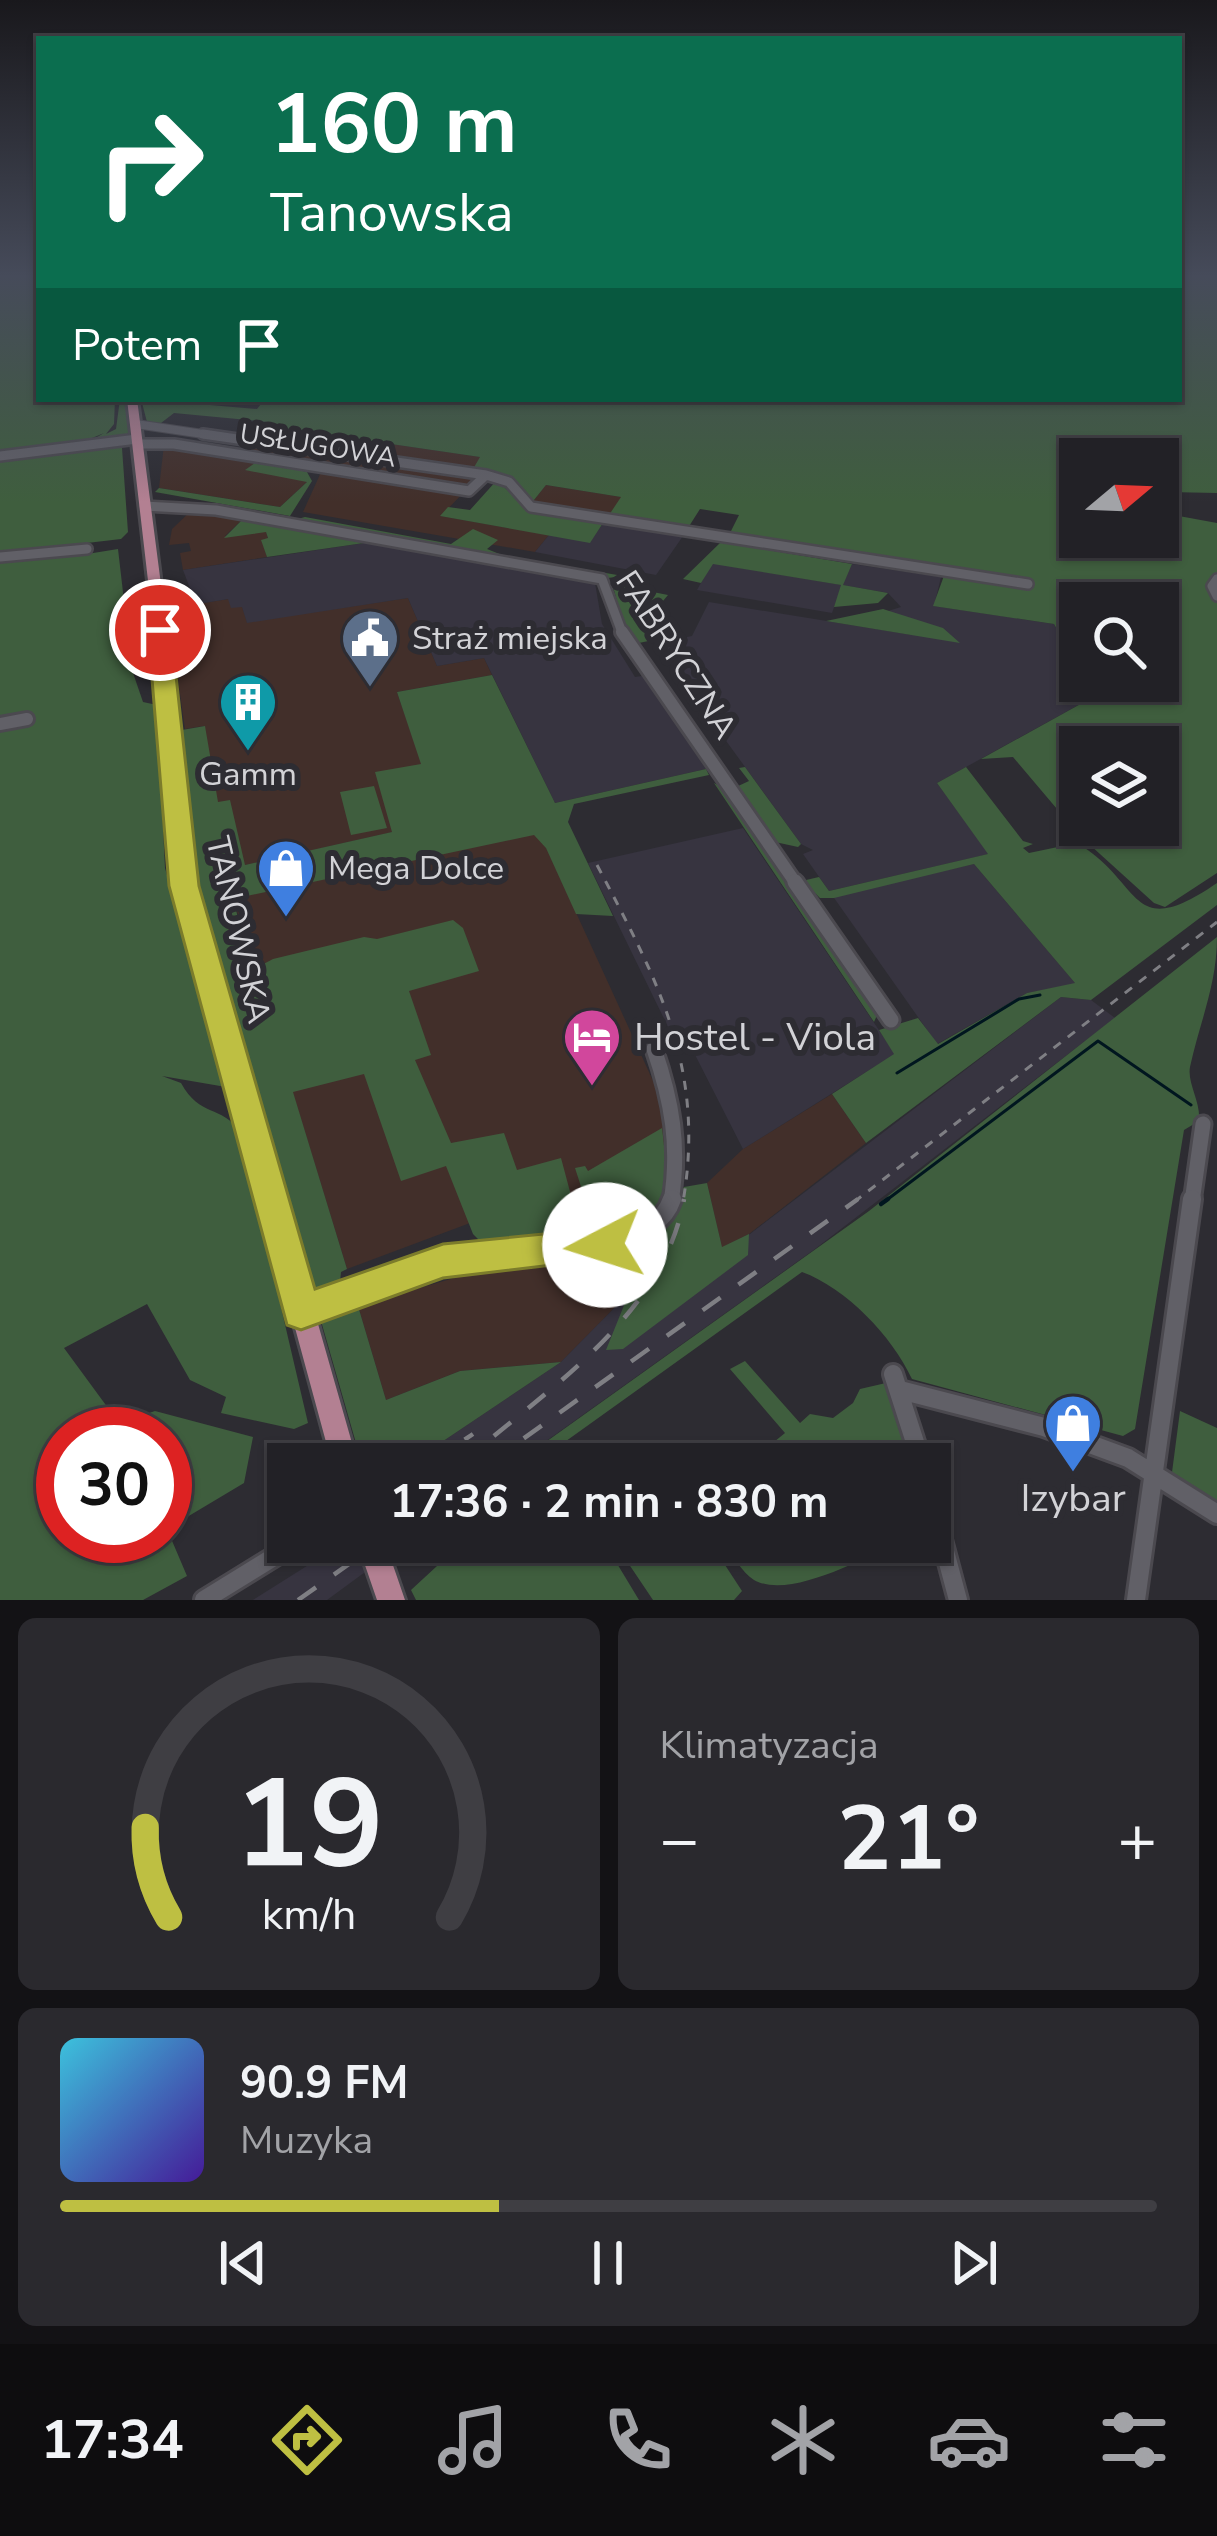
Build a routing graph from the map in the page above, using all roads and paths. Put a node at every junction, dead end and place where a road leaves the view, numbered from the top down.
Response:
1 (132, 402) edge
2 (136, 424) junction
3 (137, 442) junction
4 (0, 456) edge
5 (485, 475) junction
6 (143, 506) junction
7 (87, 549) dead end
8 (0, 556) edge
9 (1217, 579) edge
10 (1028, 584) dead end
11 (1217, 596) edge
12 (27, 718) dead end
13 (0, 724) edge
14 (891, 1020) dead end
15 (654, 1049) dead end
16 (1203, 1124) dead end
17 (301, 1312) junction
18 (339, 1443) edge
19 (916, 1443) edge
20 (1151, 1471) junction
21 (1217, 1514) edge
22 (267, 1561) edge
23 (378, 1563) edge
24 (948, 1563) edge
25 (204, 1600) edge
26 (391, 1600) edge
27 (958, 1600) edge
28 (1136, 1600) edge

1 - 2 main road, TANOWSKA
2 - 3 main road, TANOWSKA
2 - 5 street, USŁUGOWA
3 - 4 street
3 - 5 street, USŁUGOWA
3 - 6 main road, TANOWSKA
5 - 10 street, USŁUGOWA
6 - 14 street, FABRYCZNA
6 - 17 main road, TANOWSKA
7 - 8 street
9 - 11 street
12 - 13 street
15 - 17 street
16 - 20 street
17 - 18 main road, TANOWSKA
19 - 20 street
20 - 21 street
20 - 28 street
22 - 25 street
23 - 26 main road
24 - 27 street

